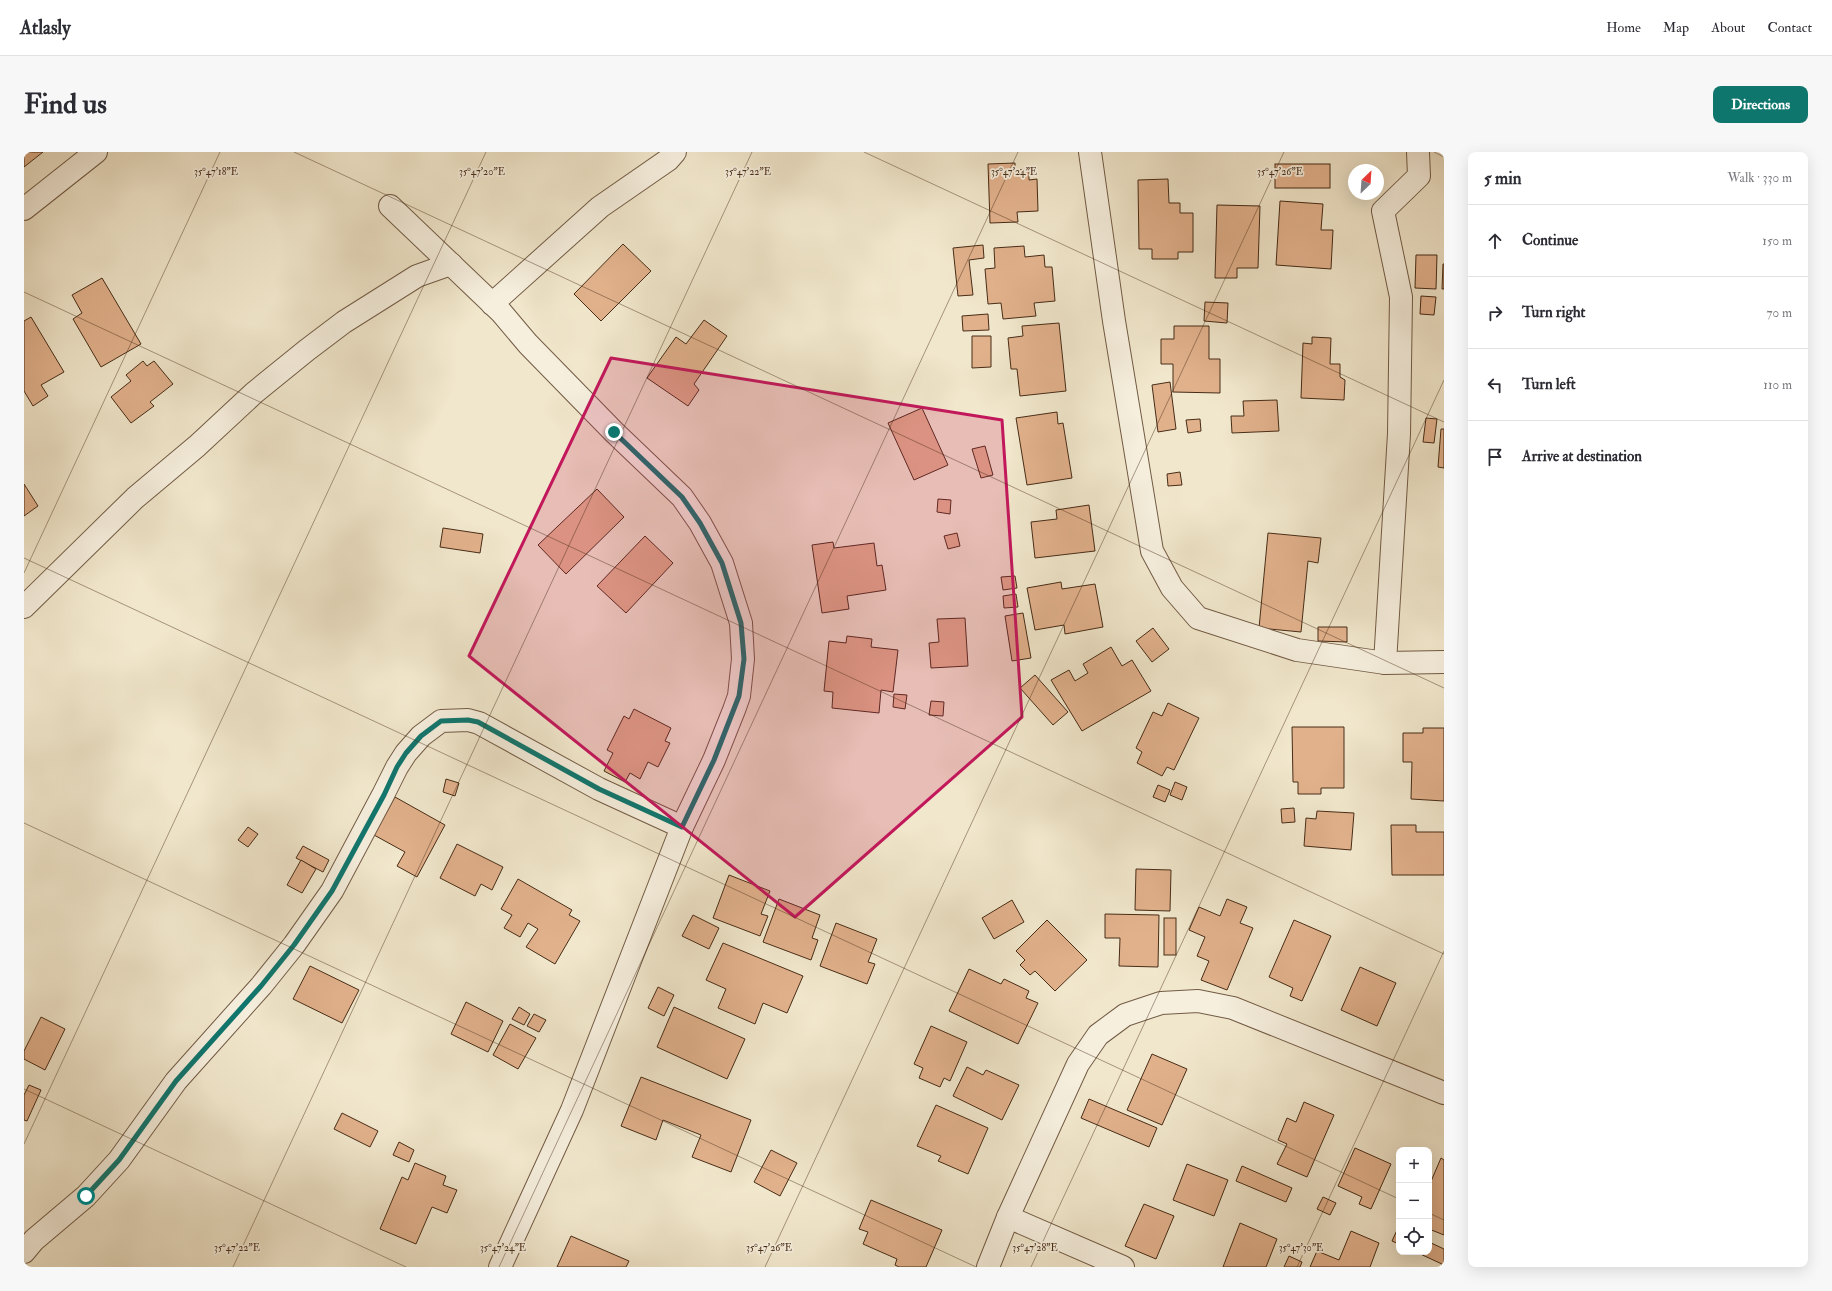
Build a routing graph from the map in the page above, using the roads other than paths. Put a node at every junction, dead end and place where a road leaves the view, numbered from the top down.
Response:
1 (96, 152) edge
2 (675, 152) edge
3 (1090, 152) edge
4 (1418, 152) edge
5 (390, 206) dead end
6 (24, 209) edge
7 (451, 264) junction
8 (492, 304) junction
9 (24, 607) edge
10 (1444, 662) edge
11 (1384, 663) junction
12 (682, 827) junction
13 (1444, 1092) edge
14 (1008, 1217) junction
15 (24, 1252) edge
16 (500, 1267) edge
17 (988, 1267) edge
18 (1123, 1267) edge

1 - 6 street
2 - 8 street
3 - 11 street
4 - 11 street
5 - 7 street
7 - 8 street
7 - 9 street
8 - 12 street
10 - 11 street
12 - 15 street
12 - 16 street
13 - 14 street
14 - 17 street
14 - 18 street

